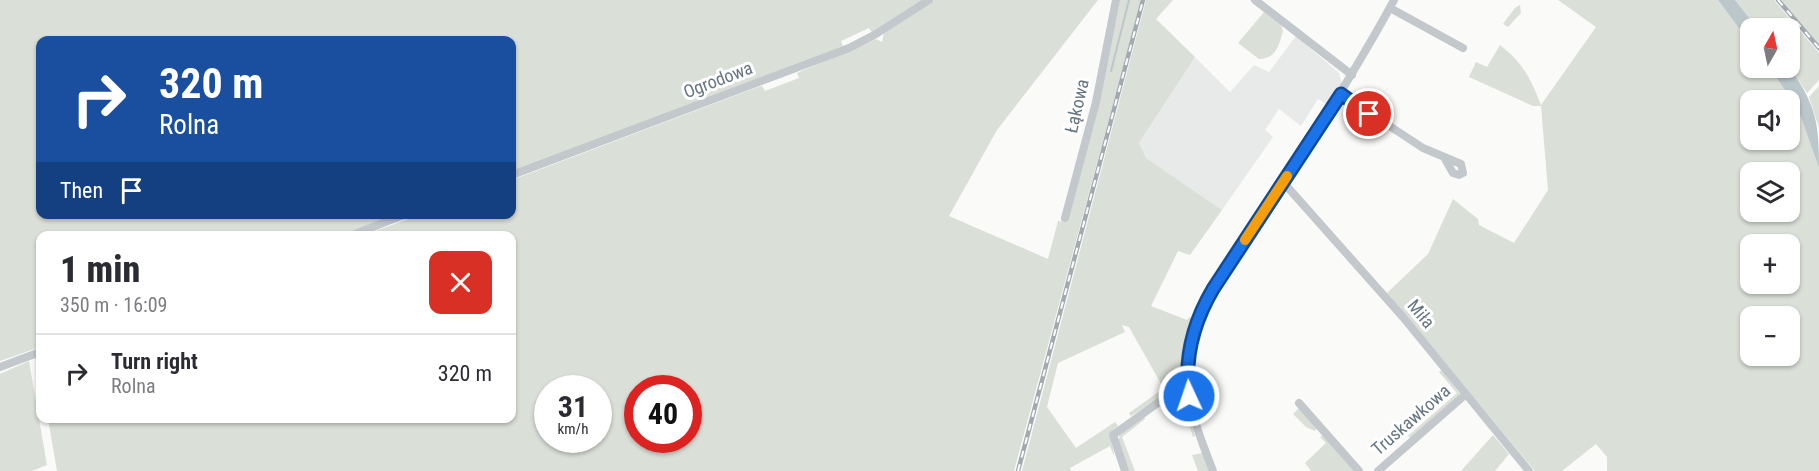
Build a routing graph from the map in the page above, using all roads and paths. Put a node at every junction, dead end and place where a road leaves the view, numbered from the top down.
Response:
1 (929, 0) edge
2 (1116, 0) edge
3 (1255, 0) edge
4 (1392, 4) edge
5 (1463, 48) dead end
6 (1352, 75) junction
7 (1341, 94) junction
8 (1445, 159) dead end
9 (516, 173) edge
10 (1283, 182) junction
11 (1065, 218) dead end
12 (393, 219) edge
13 (363, 231) edge
14 (36, 354) edge
15 (0, 367) edge
16 (1187, 382) junction
17 (1466, 394) junction
18 (1299, 403) dead end
19 (1125, 471) edge
20 (1213, 471) edge
21 (1359, 471) edge
22 (1378, 471) edge
23 (1529, 471) edge

1 - 9 street, Ogrodowa
2 - 11 street, Łąkowa
3 - 6 street
4 - 5 street
4 - 6 street
6 - 7 street
7 - 8 street
7 - 10 street
10 - 16 street
10 - 17 street, Miła
12 - 13 street
14 - 15 street
16 - 19 street
16 - 20 street
17 - 22 street, Truskawkowa
17 - 23 street, Miła
18 - 21 street, Truskawkowa

